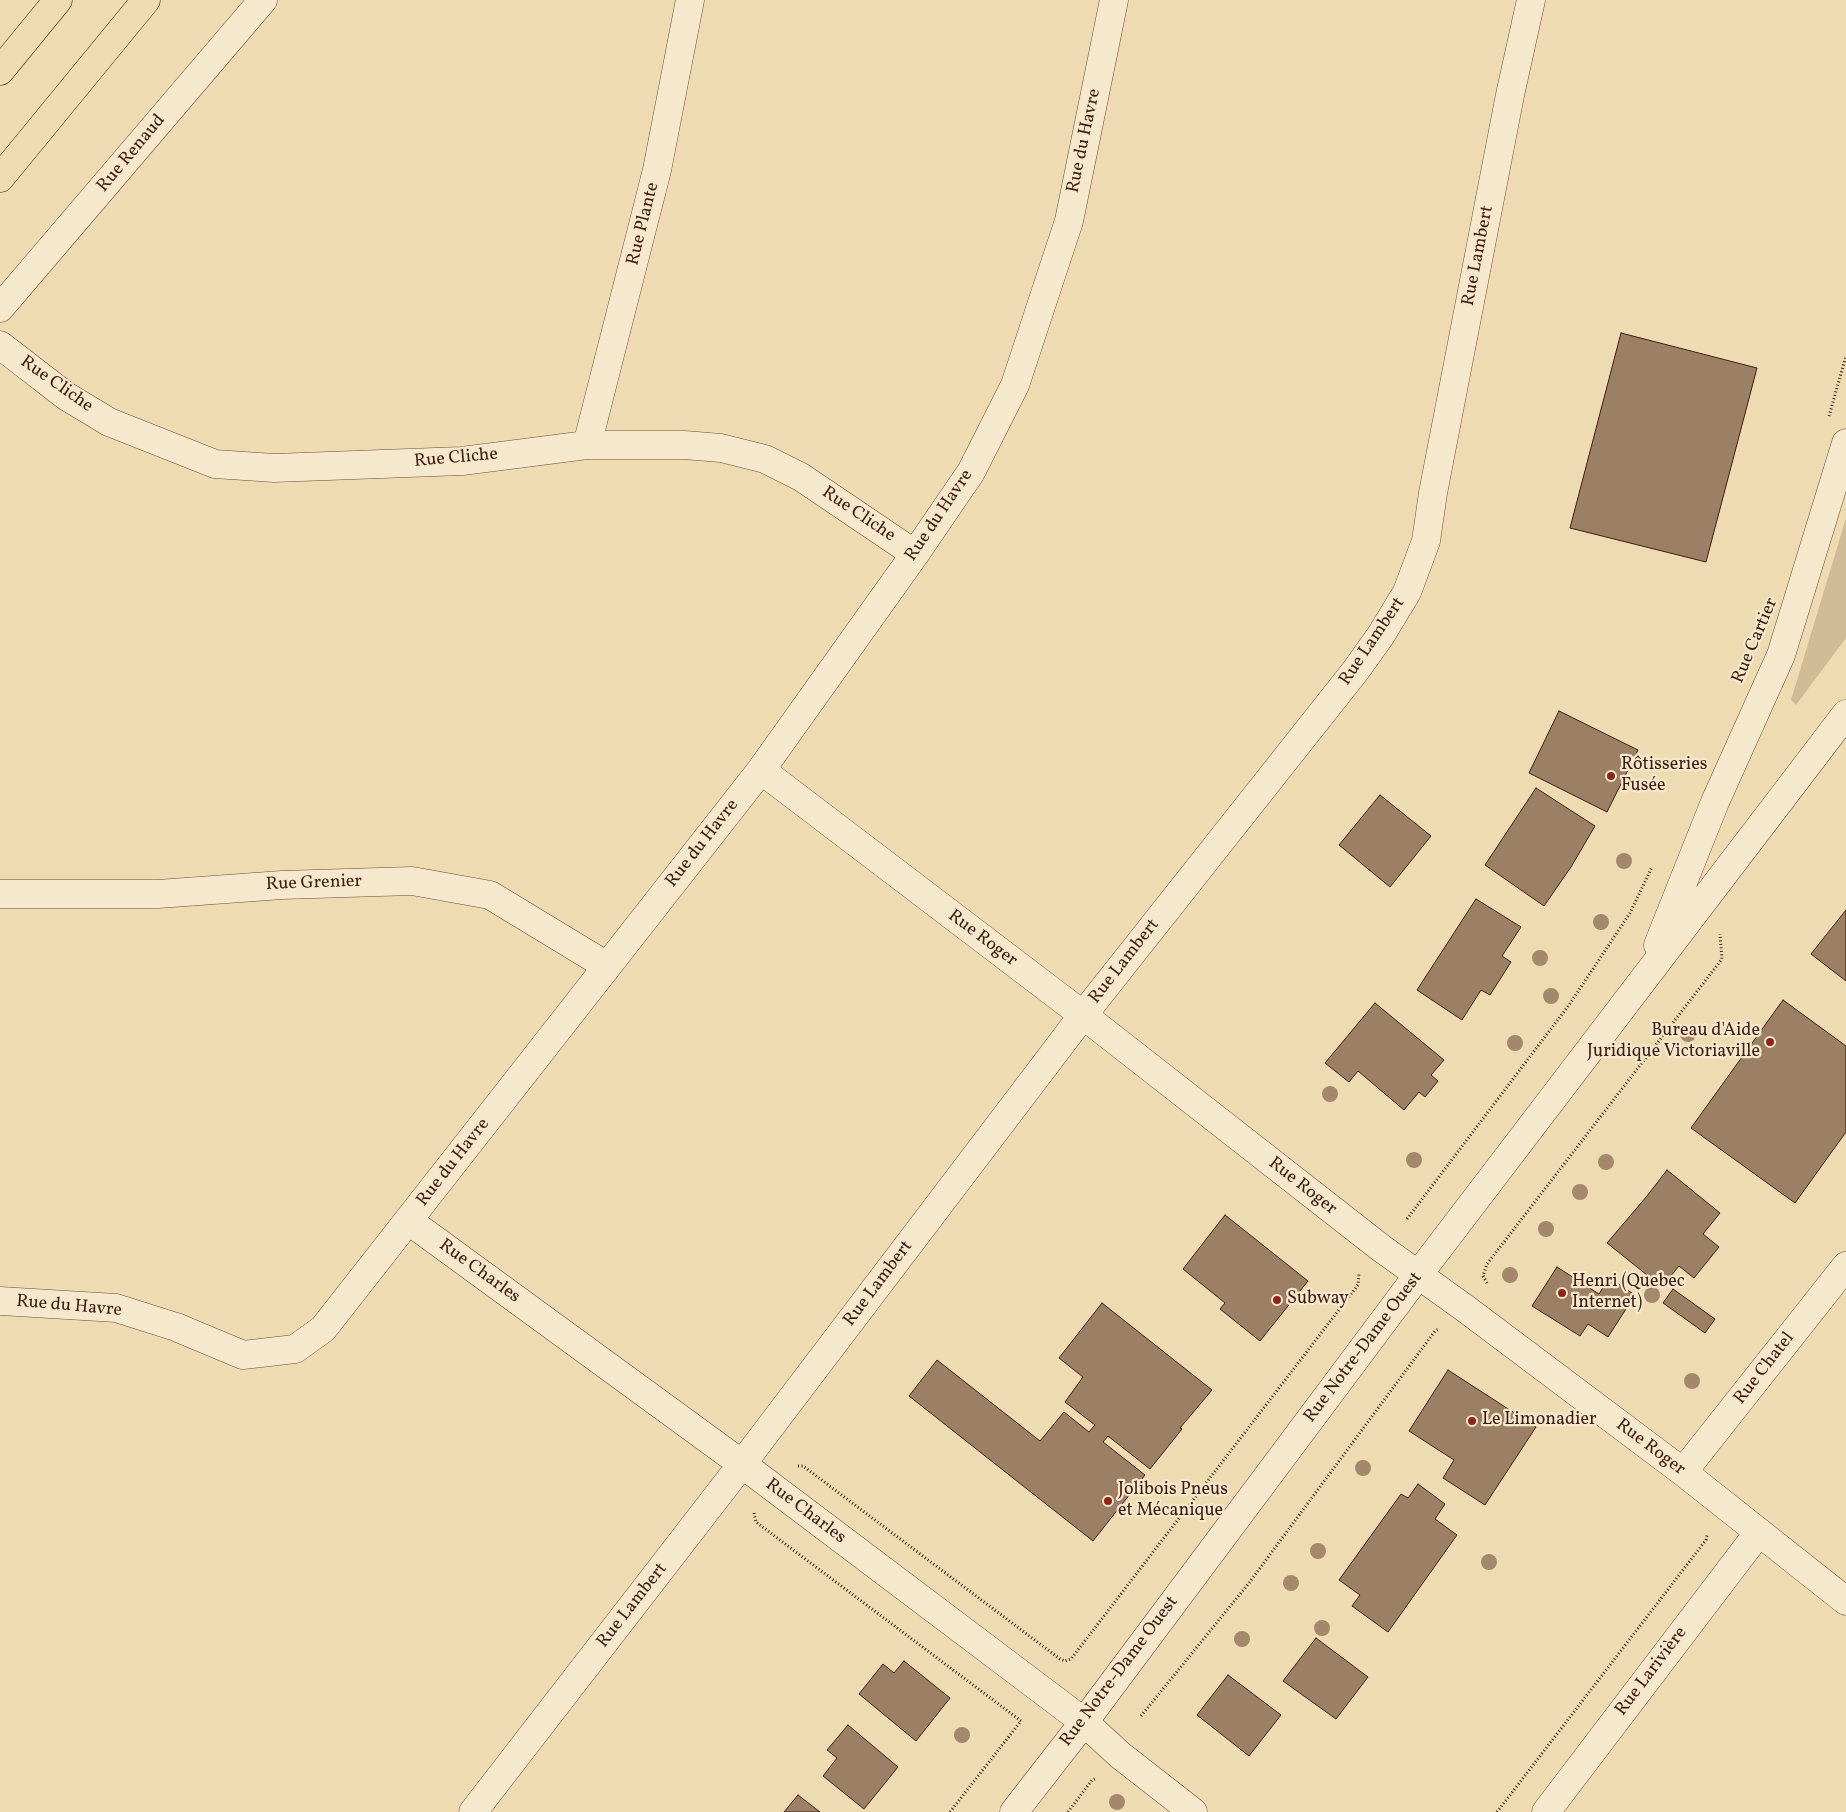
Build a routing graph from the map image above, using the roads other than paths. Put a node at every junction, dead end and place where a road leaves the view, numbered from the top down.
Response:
1 (58, 0) edge
2 (146, 0) edge
3 (263, 0) edge
4 (690, 0) edge
5 (1114, 0) edge
6 (1531, 0) edge
7 (0, 71) edge
8 (0, 178) edge
9 (0, 308) edge
10 (0, 345) edge
11 (1846, 443) edge
12 (587, 445) junction
13 (915, 554) junction
14 (1846, 714) edge
15 (761, 770) junction
16 (0, 894) edge
17 (607, 966) junction
18 (1645, 979) junction
19 (1083, 1015) junction
20 (409, 1221) junction
21 (1846, 1266) edge
22 (1418, 1275) junction
23 (1, 1306) edge
24 (742, 1464) junction
25 (1684, 1472) junction
26 (1759, 1532) junction
27 (1846, 1601) edge
28 (1084, 1722) junction
29 (473, 1812) edge
30 (1014, 1812) edge
31 (1193, 1812) edge
32 (1546, 1812) edge

1 - 7 main road
2 - 8 main road
3 - 9 street, Rue Renaud
4 - 12 street, Rue Plante
5 - 13 street, Rue du Havre
6 - 19 street, Rue Lambert
10 - 12 street, Rue Cliche
11 - 18 street, Rue Cartier
12 - 13 street, Rue Cliche
13 - 15 street, Rue du Havre
14 - 18 street, Rue Notre-Dame Ouest
15 - 17 street, Rue du Havre
15 - 19 street, Rue Roger
16 - 17 street, Rue Grenier
17 - 20 street, Rue du Havre
18 - 22 street, Rue Notre-Dame Ouest
19 - 22 street, Rue Roger
19 - 24 street, Rue Lambert
20 - 23 street, Rue du Havre
20 - 24 street, Rue Charles
21 - 25 street, Rue Chatel
22 - 25 street, Rue Roger
22 - 28 street, Rue Notre-Dame Ouest
24 - 28 street, Rue Charles
24 - 29 street, Rue Lambert
25 - 26 street, Rue Roger
26 - 27 street, Rue Roger
26 - 32 street, Rue Larivière
28 - 30 street, Rue Notre-Dame Ouest
28 - 31 street, Rue Charles

